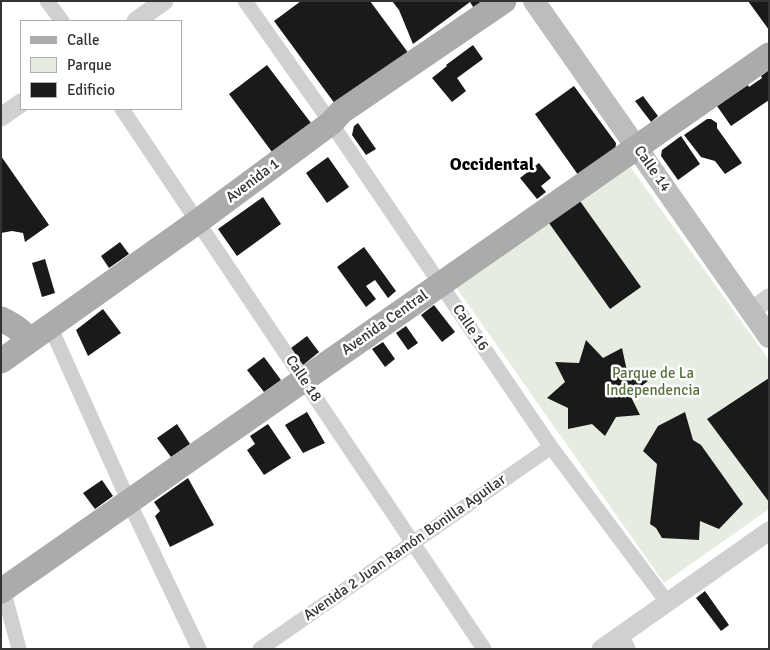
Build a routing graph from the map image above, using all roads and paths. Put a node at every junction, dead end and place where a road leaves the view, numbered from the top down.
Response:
1 (47, 1) edge
2 (164, 1) edge
3 (245, 1) edge
4 (504, 1) edge
5 (534, 1) edge
6 (61, 20) edge
7 (137, 20) edge
8 (769, 55) edge
9 (20, 103) edge
10 (123, 110) edge
11 (1, 117) edge
12 (331, 122) junction
13 (637, 147) junction
14 (198, 222) junction
15 (440, 284) junction
16 (769, 298) edge
17 (750, 311) junction
18 (1, 318) edge
19 (50, 326) junction
20 (769, 337) edge
21 (29, 341) junction
22 (1, 361) edge
23 (303, 380) junction
24 (551, 447) junction
25 (129, 502) junction
26 (769, 531) edge
27 (413, 543) junction
28 (2, 590) edge
29 (667, 602) junction
30 (625, 642) edge
31 (19, 649) edge
32 (199, 649) edge
33 (260, 649) edge
34 (484, 649) edge
35 (601, 649) edge

1 - 6 street
2 - 7 street
3 - 12 street, Calle 16
4 - 12 main road, Avenida 1
5 - 13 main road, Calle 14
8 - 13 main road, Avenida Central
9 - 11 street
10 - 14 street, Calle 18
12 - 14 main road, Avenida 1
12 - 15 street, Calle 16
13 - 15 main road, Avenida Central
13 - 17 main road, Calle 14
14 - 19 main road, Avenida 1
14 - 23 street, Calle 18
15 - 23 main road, Avenida Central
15 - 24 street, Calle 16
16 - 17 street
17 - 20 main road, Calle 14
18 - 19 street
18 - 21 main road
19 - 21 main road, Avenida 1
19 - 25 street
21 - 22 main road, Avenida 1
23 - 25 main road, Avenida Central
23 - 27 street, Calle 18
24 - 27 street, Avenida 2 Juan Ramón Bonilla Aguilar
24 - 29 street, Calle 16
25 - 28 main road, Avenida Central
25 - 32 street
26 - 29 street
27 - 33 street, Avenida 2 Juan Ramón Bonilla Aguilar
27 - 34 street, Calle 18
28 - 31 street
29 - 30 street
30 - 35 street

